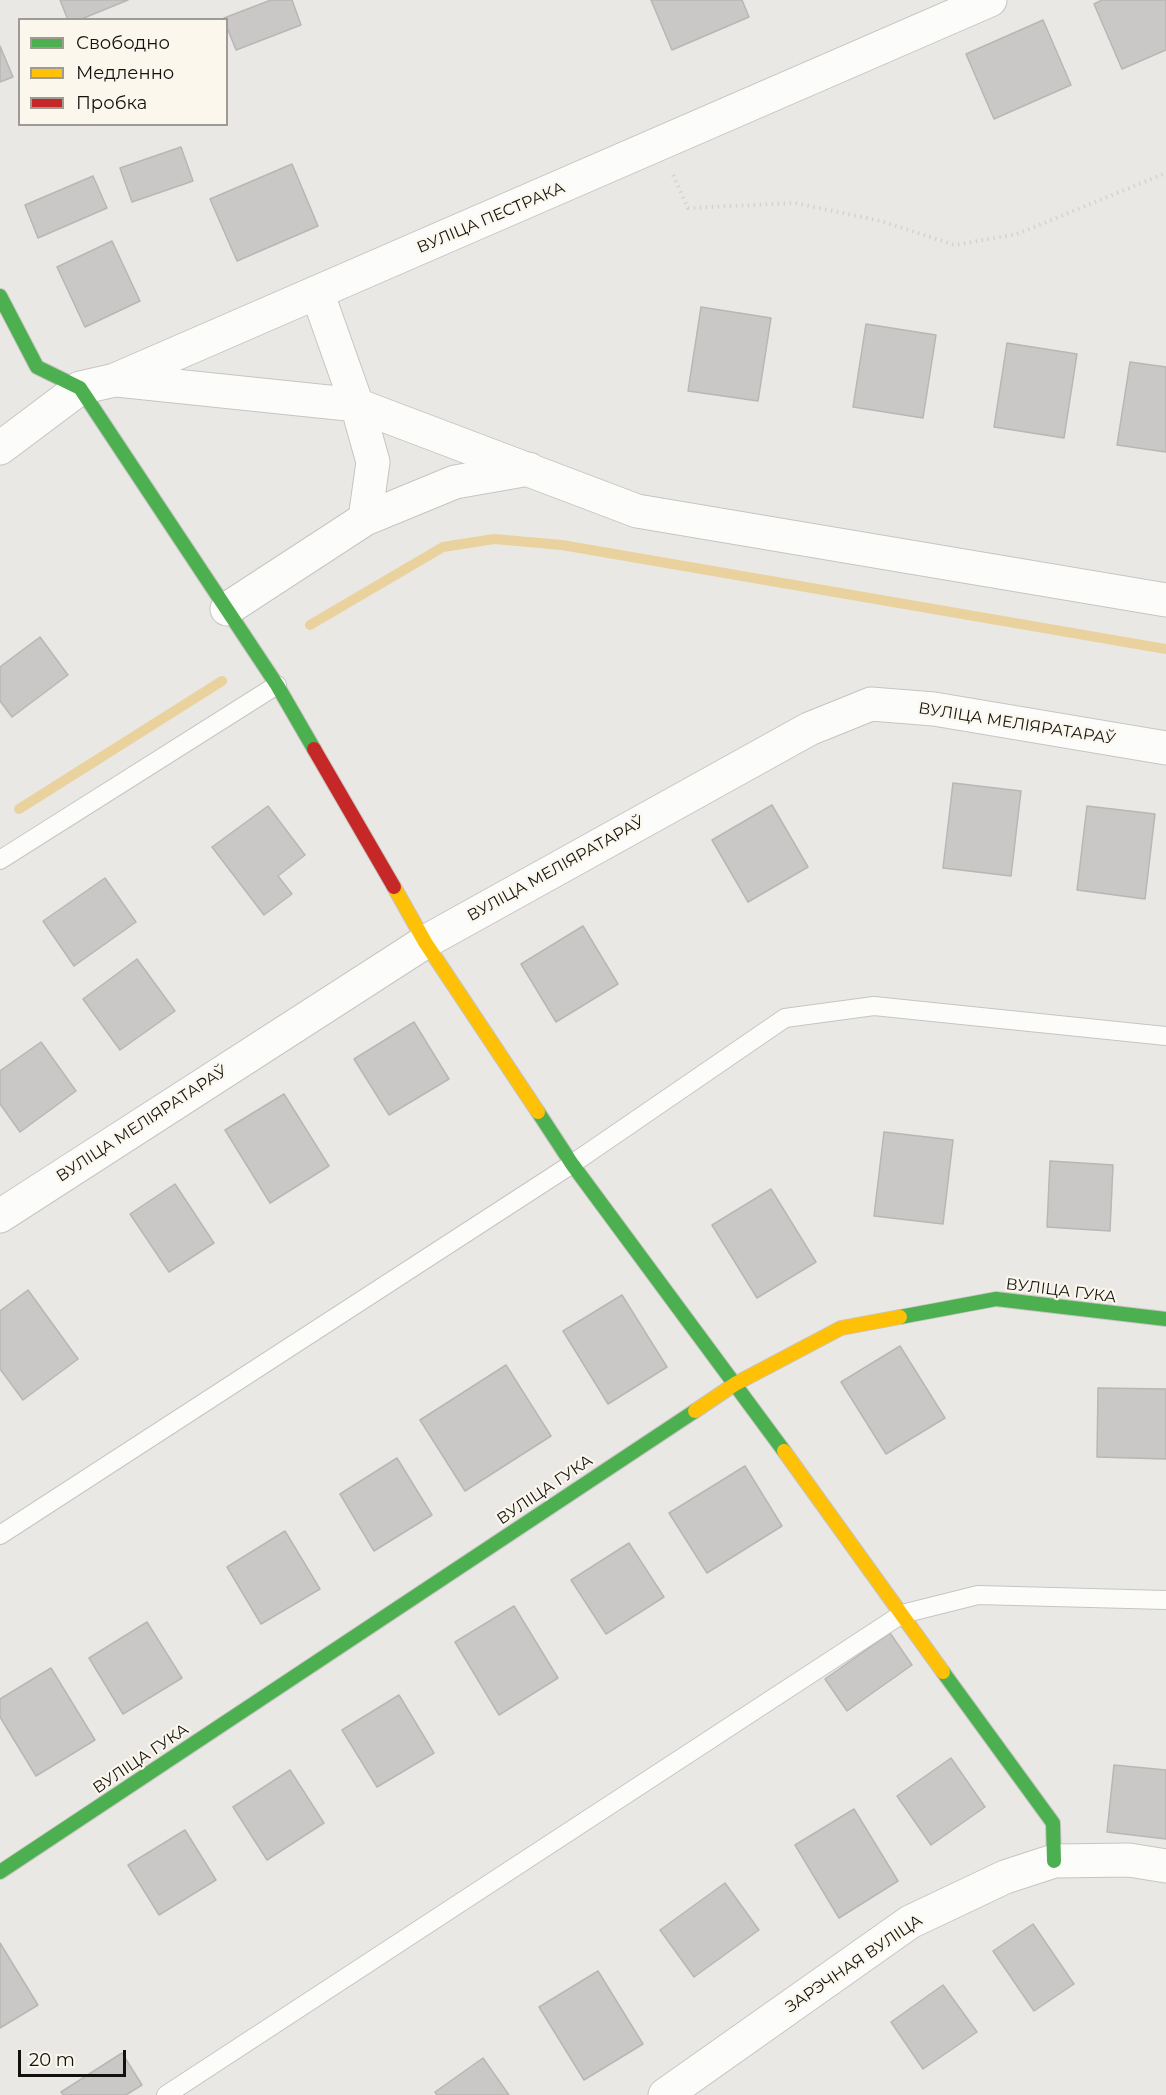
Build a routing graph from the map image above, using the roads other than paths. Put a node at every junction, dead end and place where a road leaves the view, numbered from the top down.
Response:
1 (990, 0) edge
2 (317, 292) junction
3 (0, 296) edge
4 (115, 380) junction
5 (80, 388) junction
6 (357, 405) junction
7 (0, 448) edge
8 (530, 469) junction
9 (365, 519) junction
10 (1166, 600) edge
11 (227, 609) junction
12 (278, 685) junction
13 (1166, 748) edge
14 (0, 860) edge
15 (425, 942) junction
16 (1166, 1036) edge
17 (572, 1164) junction
18 (0, 1216) edge
19 (1166, 1319) edge
20 (735, 1384) junction
21 (0, 1535) edge
22 (1166, 1600) edge
23 (902, 1614) junction
24 (1054, 1861) junction
25 (1166, 1866) edge
26 (0, 1872) edge
27 (166, 2095) edge
28 (665, 2095) edge

1 - 2 street, ВУЛІЦА ПЕСТРАКА
2 - 4 street, ВУЛІЦА ПЕСТРАКА
2 - 6 street
3 - 5 street
4 - 5 street, ВУЛІЦА ПЕСТРАКА
4 - 6 street
5 - 7 street, ВУЛІЦА ПЕСТРАКА
5 - 11 street
6 - 8 street
6 - 9 street
8 - 9 street
8 - 10 street
9 - 11 street
11 - 12 street
12 - 14 lane
12 - 15 street
13 - 15 street, ВУЛІЦА МЕЛІЯРАТАРАЎ
15 - 17 street
15 - 18 street, ВУЛІЦА МЕЛІЯРАТАРАЎ
16 - 17 lane
17 - 20 street
17 - 21 lane
19 - 20 street, ВУЛІЦА ГУКА
20 - 23 street
20 - 26 street, ВУЛІЦА ГУКА
22 - 23 lane
23 - 24 street
23 - 27 lane
24 - 25 street, ЗАРЭЧНАЯ ВУЛІЦА
24 - 28 street, ЗАРЭЧНАЯ ВУЛІЦА

